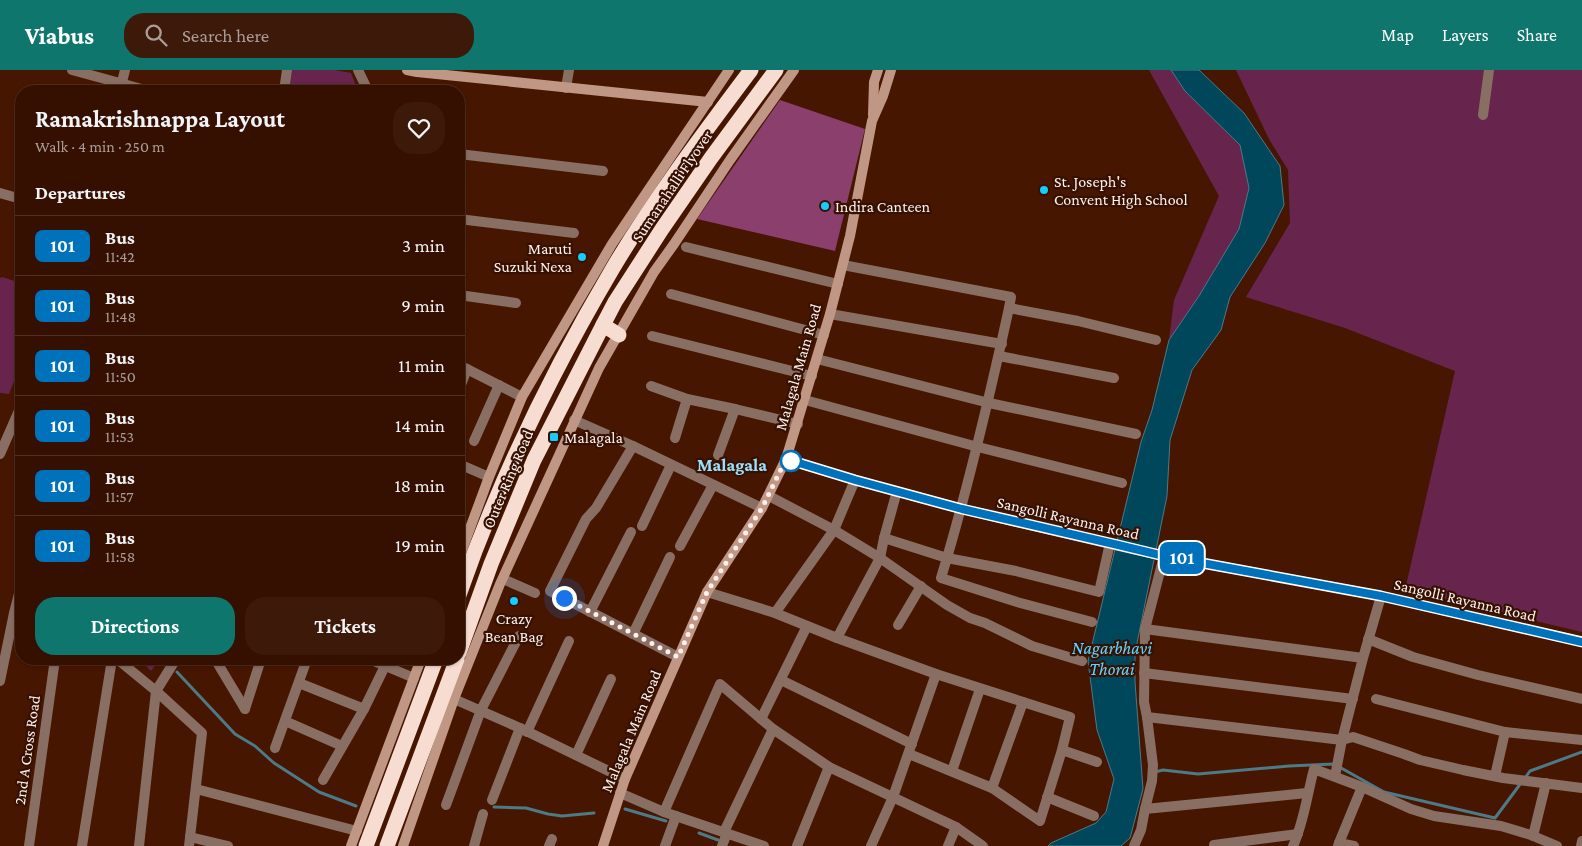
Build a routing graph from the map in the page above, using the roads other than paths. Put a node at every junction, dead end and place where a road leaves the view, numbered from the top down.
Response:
1 (72, 70) edge
2 (125, 70) edge
3 (287, 70) edge
4 (358, 70) edge
5 (407, 70) edge
6 (569, 70) edge
7 (729, 70) edge
8 (751, 70) edge
9 (776, 70) edge
10 (794, 70) edge
11 (878, 70) edge
12 (891, 70) edge
13 (1489, 70) edge
14 (113, 85) edge
15 (122, 85) edge
16 (285, 85) edge
17 (365, 85) edge
18 (566, 88) junction
19 (708, 102) junction
20 (1483, 115) dead end
21 (872, 121) junction
22 (465, 155) edge
23 (603, 170) dead end
24 (0, 193) edge
25 (15, 197) edge
26 (465, 220) edge
27 (574, 234) dead end
28 (686, 247) dead end
29 (843, 265) junction
30 (838, 284) junction
31 (591, 293) junction
32 (671, 294) dead end
33 (465, 296) edge
34 (516, 303) dead end
35 (1009, 308) junction
36 (830, 314) junction
37 (603, 325) junction
38 (618, 335) junction
39 (824, 335) junction
40 (652, 336) dead end
41 (1156, 340) dead end
42 (1002, 344) junction
43 (999, 356) junction
44 (818, 359) junction
45 (465, 368) edge
46 (812, 376) junction
47 (1114, 378) dead end
48 (499, 385) junction
49 (651, 386) dead end
50 (522, 397) junction
51 (687, 399) junction
52 (805, 400) junction
53 (989, 402) junction
54 (735, 408) junction
55 (15, 420) edge
56 (574, 420) junction
57 (798, 424) junction
58 (1136, 434) dead end
59 (675, 438) dead end
60 (474, 441) dead end
61 (634, 446) junction
62 (978, 447) junction
63 (0, 454) edge
64 (718, 455) dead end
65 (786, 459) junction
66 (671, 465) junction
67 (465, 467) edge
68 (489, 478) junction
69 (855, 480) junction
70 (1122, 483) dead end
71 (713, 485) junction
72 (897, 491) junction
73 (769, 496) junction
74 (762, 508) junction
75 (962, 509) junction
76 (642, 526) dead end
77 (834, 530) junction
78 (631, 532) dead end
79 (884, 538) junction
80 (465, 542) edge
81 (1112, 544) junction
82 (680, 546) dead end
83 (1161, 555) junction
84 (670, 557) dead end
85 (880, 558) junction
86 (947, 558) junction
87 (465, 577) edge
88 (941, 578) junction
89 (503, 579) junction
90 (921, 586) junction
91 (707, 592) junction
92 (534, 593) dead end
93 (933, 595) junction
94 (1381, 596) junction
95 (15, 609) edge
96 (590, 612) junction
97 (775, 613) junction
98 (1092, 622) dead end
99 (898, 625) dead end
100 (807, 626) junction
101 (1145, 629) junction
102 (633, 634) junction
103 (465, 636) edge
104 (519, 636) dead end
105 (837, 638) junction
106 (1368, 639) junction
107 (569, 641) dead end
108 (1582, 642) edge
109 (678, 657) junction
110 (1363, 658) junction
111 (1082, 661) dead end
112 (54, 665) edge
113 (111, 665) edge
114 (124, 665) edge
115 (172, 665) edge
116 (221, 665) edge
117 (259, 665) edge
118 (306, 665) edge
119 (419, 665) edge
120 (434, 665) edge
121 (455, 665) edge
122 (385, 666) joint
123 (1144, 673) junction
124 (936, 674) junction
125 (414, 678) junction
126 (611, 679) dead end
127 (781, 680) junction
128 (0, 682) edge
129 (298, 683) junction
130 (980, 689) junction
131 (156, 691) junction
132 (454, 699) junction
133 (1353, 699) junction
134 (1376, 699) dead end
135 (1582, 699) edge
136 (1023, 702) junction
137 (364, 708) junction
138 (481, 710) junction
139 (1147, 717) junction
140 (761, 719) junction
141 (285, 721) junction
142 (773, 729) junction
143 (524, 730) junction
144 (1505, 732) junction
145 (1342, 740) junction
146 (1582, 740) edge
147 (342, 746) junction
148 (274, 748) dead end
149 (911, 749) junction
150 (1062, 750) junction
151 (576, 755) junction
152 (1097, 762) dead end
153 (829, 767) junction
154 (1337, 769) junction
155 (952, 771) junction
156 (1495, 776) junction
157 (625, 779) junction
158 (323, 780) dead end
159 (1546, 783) junction
160 (1362, 787) junction
161 (992, 788) junction
162 (1582, 788) edge
163 (196, 789) junction
164 (620, 793) junction
165 (1307, 793) junction
166 (893, 797) junction
167 (1047, 797) junction
168 (492, 800) dead end
169 (446, 805) dead end
170 (1144, 809) junction
171 (664, 812) junction
172 (483, 814) dead end
173 (676, 816) junction
174 (1094, 816) dead end
175 (956, 827) junction
176 (357, 831) junction
177 (726, 833) junction
178 (1298, 834) junction
179 (1533, 836) junction
180 (1582, 841) edge
181 (190, 842) edge
182 (1338, 844) edge
183 (29, 846) edge
184 (82, 846) edge
185 (139, 846) edge
186 (228, 846) edge
187 (351, 846) edge
188 (366, 846) edge
189 (387, 846) edge
190 (404, 846) edge
191 (474, 846) edge
192 (602, 846) edge
193 (665, 846) edge
194 (722, 846) edge
195 (764, 846) edge
196 (797, 846) edge
197 (871, 846) edge
198 (948, 846) edge
199 (983, 846) edge
200 (1134, 846) edge
201 (1214, 846) edge
202 (1293, 846) edge
203 (1354, 846) edge
204 (1557, 846) edge
205 (1581, 846) edge

1 - 14 street
2 - 15 street
3 - 16 street
4 - 17 street
5 - 18 street
6 - 18 street
7 - 19 street
8 - 31 highway, Sumanahalli Flyover
9 - 37 highway, Sumanahalli Flyover
10 - 38 street
11 - 21 street
12 - 21 street, Malagala Main Road
13 - 20 street
18 - 19 street
19 - 31 street
21 - 29 street, Malagala Main Road
22 - 23 street
24 - 25 street
26 - 27 street
28 - 30 street
29 - 30 street, Malagala Main Road
29 - 35 street
30 - 36 street, Malagala Main Road
31 - 50 street
31 - 87 highway, Outer Ring Road
32 - 39 street
33 - 34 street
35 - 41 street
35 - 42 street
36 - 39 street, Malagala Main Road
36 - 42 street
37 - 38 highway
37 - 103 highway, Outer Ring Road
38 - 56 street
39 - 44 street, Malagala Main Road
40 - 46 street
42 - 43 street
43 - 47 street
43 - 53 street
44 - 46 street, Malagala Main Road
44 - 53 street
45 - 48 street
46 - 52 street, Malagala Main Road
48 - 50 street
48 - 60 street
49 - 51 street
50 - 68 street
51 - 54 street
51 - 59 street
52 - 57 street, Malagala Main Road
52 - 62 street
53 - 58 street
53 - 62 street
54 - 57 street
54 - 64 street
55 - 63 street
56 - 61 street
56 - 89 street
57 - 65 street, Malagala Main Road
61 - 66 street
61 - 96 street
62 - 70 street
62 - 75 street
65 - 69 street, Sangolli Rayanna Road
65 - 73 street, Malagala Main Road
66 - 71 street
66 - 76 street
67 - 68 street
68 - 80 street
69 - 72 street, Sangolli Rayanna Road
69 - 77 street
71 - 74 street
71 - 82 street
72 - 75 street, Sangolli Rayanna Road
72 - 79 street
73 - 74 street, Malagala Main Road
73 - 77 street
74 - 91 street, Malagala Main Road
75 - 81 street, Sangolli Rayanna Road
75 - 86 street
77 - 85 street
77 - 97 street
78 - 96 street
79 - 85 street
79 - 86 street
81 - 83 street, Sangolli Rayanna Road
81 - 86 street
83 - 94 street, Sangolli Rayanna Road
83 - 101 street
84 - 102 street
85 - 90 street
85 - 105 street
86 - 88 street
88 - 93 street
88 - 98 street
89 - 92 street
89 - 132 street
90 - 93 street
90 - 99 street
91 - 97 street
91 - 109 street, Malagala Main Road
93 - 111 street
94 - 106 street
94 - 108 street, Sangolli Rayanna Road
95 - 128 street
96 - 102 street
97 - 100 street
100 - 105 street
100 - 127 street
101 - 110 street
101 - 123 street
102 - 109 street
104 - 138 street
105 - 124 street
106 - 110 street
106 - 135 street
107 - 143 street
109 - 157 street, Malagala Main Road
110 - 133 street
112 - 183 street, 2nd A Cross Road
113 - 184 street
114 - 131 street
115 - 131 street
116 - 117 street
118 - 129 street
119 - 125 street
120 - 188 highway
121 - 189 highway
122 - 125 street
122 - 137 street
123 - 133 street
123 - 139 street
124 - 130 street
124 - 149 street
125 - 176 street
126 - 151 street
127 - 140 street
127 - 149 street
129 - 137 street
129 - 141 street
130 - 136 street
130 - 155 street
131 - 163 street
131 - 185 street
132 - 138 street
132 - 190 street
133 - 145 street
134 - 144 street
136 - 150 street
136 - 161 street
137 - 147 street
138 - 143 street
138 - 169 street
139 - 145 street
139 - 170 street
140 - 142 street
140 - 171 street
141 - 147 street
141 - 148 street
142 - 153 street
142 - 177 street
143 - 151 street
143 - 168 street
144 - 146 street
144 - 156 street
145 - 154 street
145 - 156 street
147 - 158 street
149 - 155 street
149 - 166 street
150 - 152 street
150 - 167 street
151 - 157 street
153 - 166 street
153 - 196 street
154 - 160 street
154 - 165 street
155 - 161 street
156 - 159 street
157 - 164 street, Malagala Main Road
159 - 162 street
159 - 179 street
160 - 179 street
160 - 182 street
161 - 167 street
163 - 176 street
163 - 181 street
164 - 171 street
164 - 192 street, Malagala Main Road
165 - 170 street
165 - 178 street
166 - 175 street
166 - 197 street
167 - 174 street
170 - 200 street
171 - 173 street
172 - 191 street
173 - 177 street
173 - 193 street
175 - 198 street
175 - 199 street
176 - 187 street
177 - 194 street
177 - 195 street
178 - 201 street
178 - 202 street
179 - 204 street
180 - 205 street
181 - 186 street
182 - 203 street

